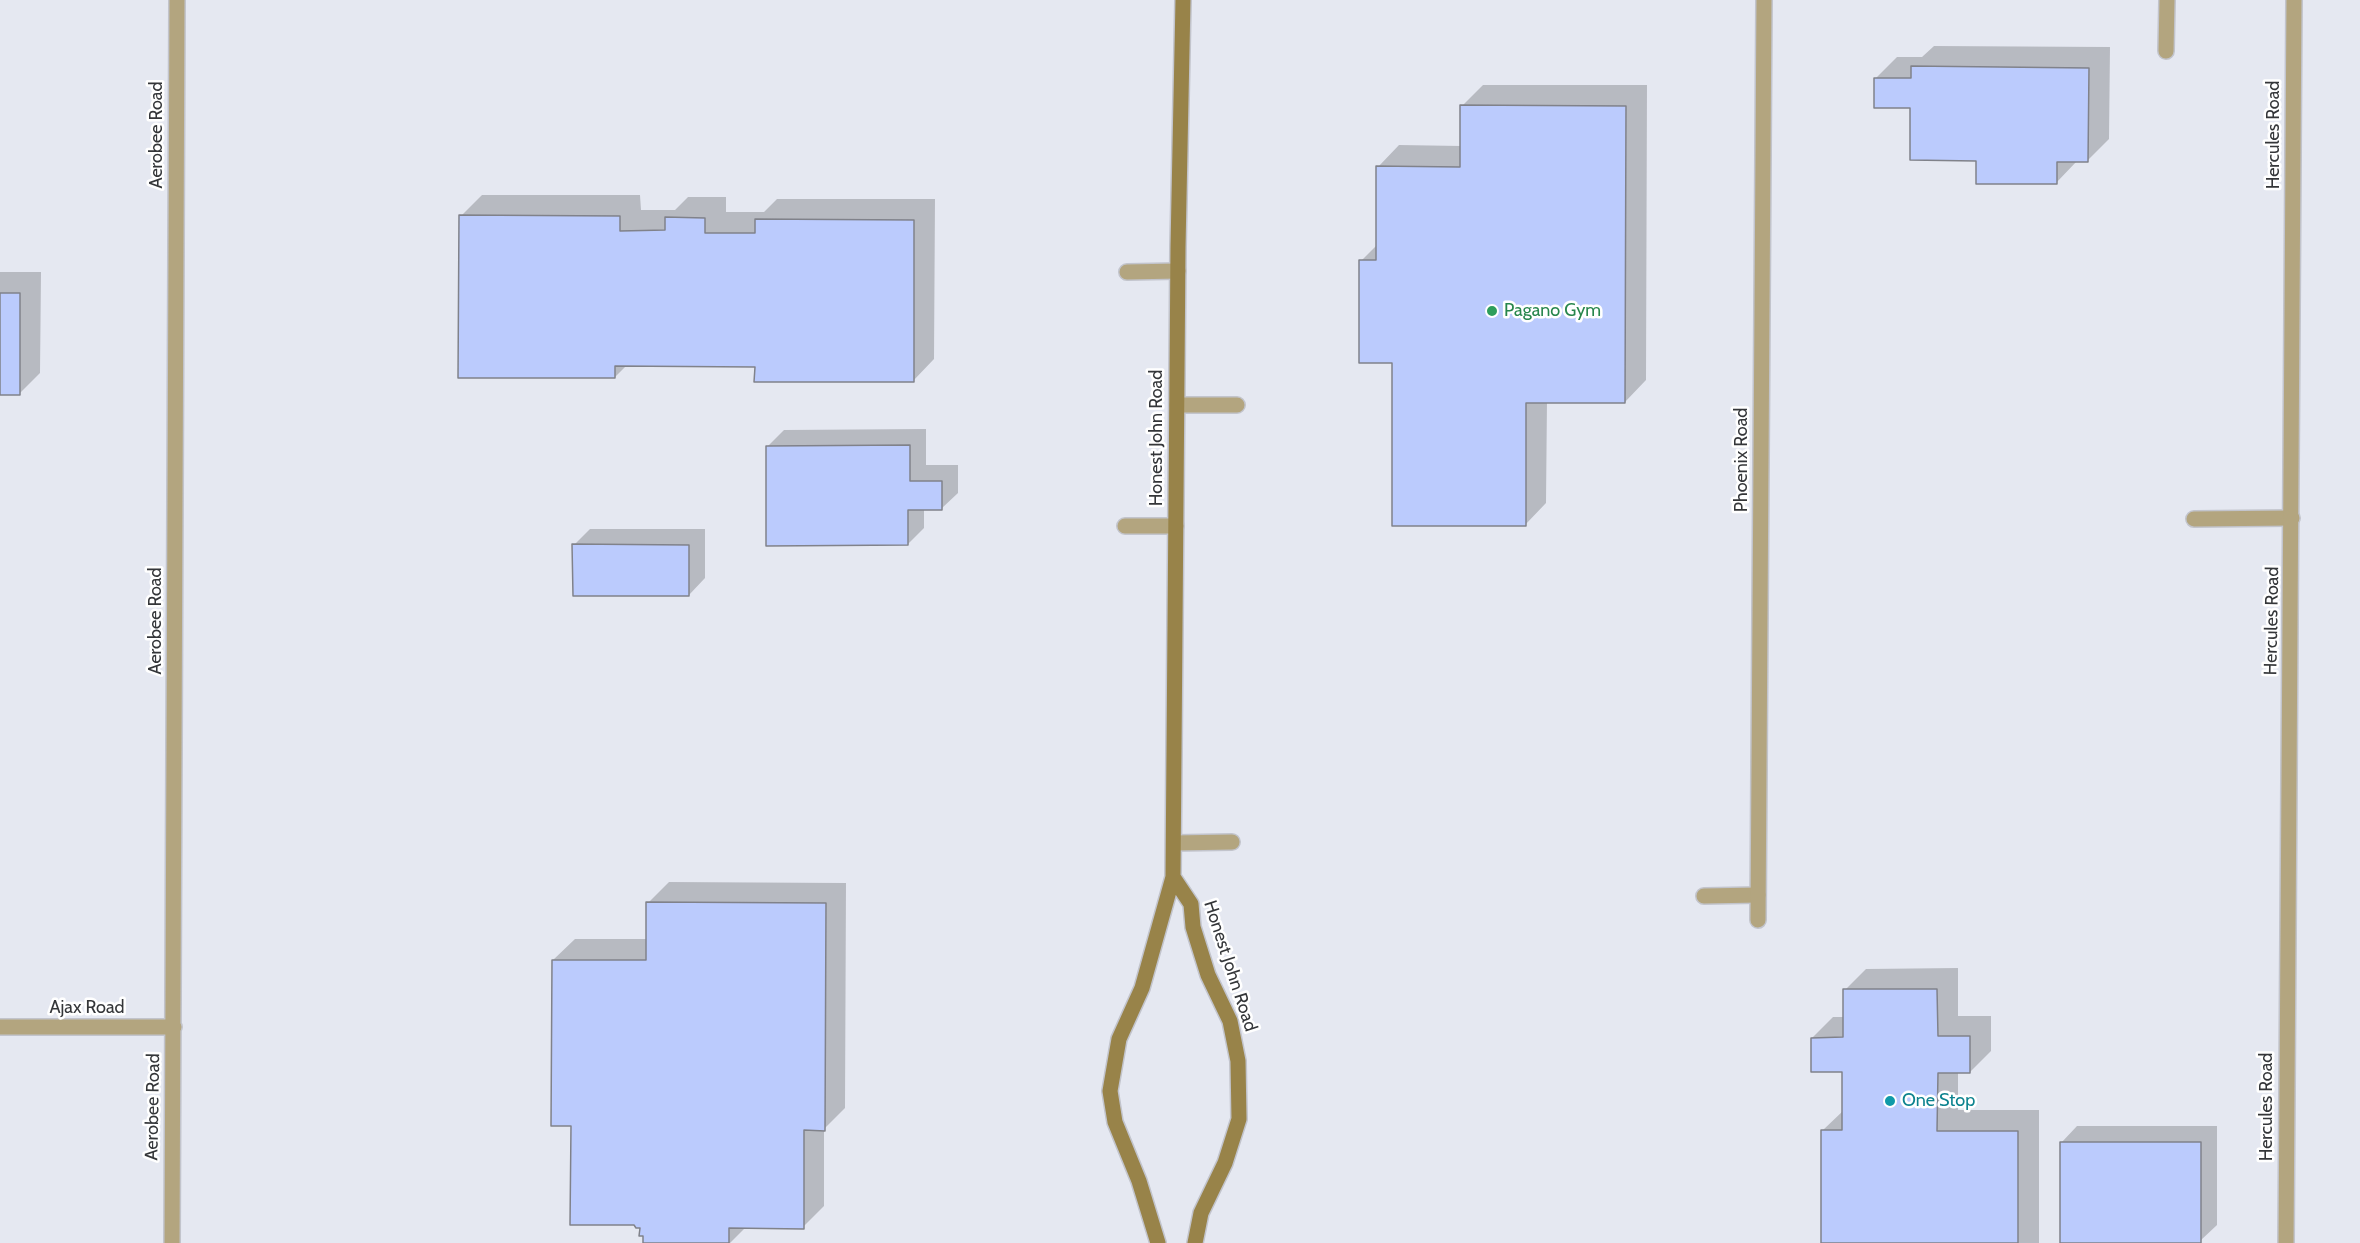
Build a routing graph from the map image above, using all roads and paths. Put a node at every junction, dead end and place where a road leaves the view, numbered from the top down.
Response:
1 (177, 0) edge
2 (1183, 0) edge
3 (1764, 0) edge
4 (2167, 0) edge
5 (2294, 0) edge
6 (2166, 51) dead end
7 (1178, 271) junction
8 (1127, 272) dead end
9 (1177, 405) junction
10 (1237, 405) dead end
11 (2292, 518) junction
12 (2194, 519) dead end
13 (1125, 526) dead end
14 (1176, 526) junction
15 (1232, 842) dead end
16 (1174, 843) junction
17 (1173, 877) junction
18 (1758, 895) junction
19 (1704, 896) dead end
20 (1758, 920) dead end
21 (174, 1027) junction
22 (0, 1028) edge
23 (2285, 1242) edge
24 (172, 1243) edge
25 (1158, 1243) edge
26 (1195, 1243) edge

1 - 21 street, Aerobee Road
2 - 7 street, Honest John Road
3 - 18 street, Phoenix Road
4 - 6 street
5 - 11 street, Hercules Road
7 - 8 street
7 - 9 street, Honest John Road
9 - 10 street
9 - 14 street, Honest John Road
11 - 12 street
11 - 23 street, Hercules Road
13 - 14 street
14 - 16 street, Honest John Road
15 - 16 street
16 - 17 street, Honest John Road
17 - 25 street, Honest John Road
17 - 26 street, Honest John Road
18 - 19 street
18 - 20 street, Phoenix Road
21 - 22 street, Ajax Road
21 - 24 street, Aerobee Road

